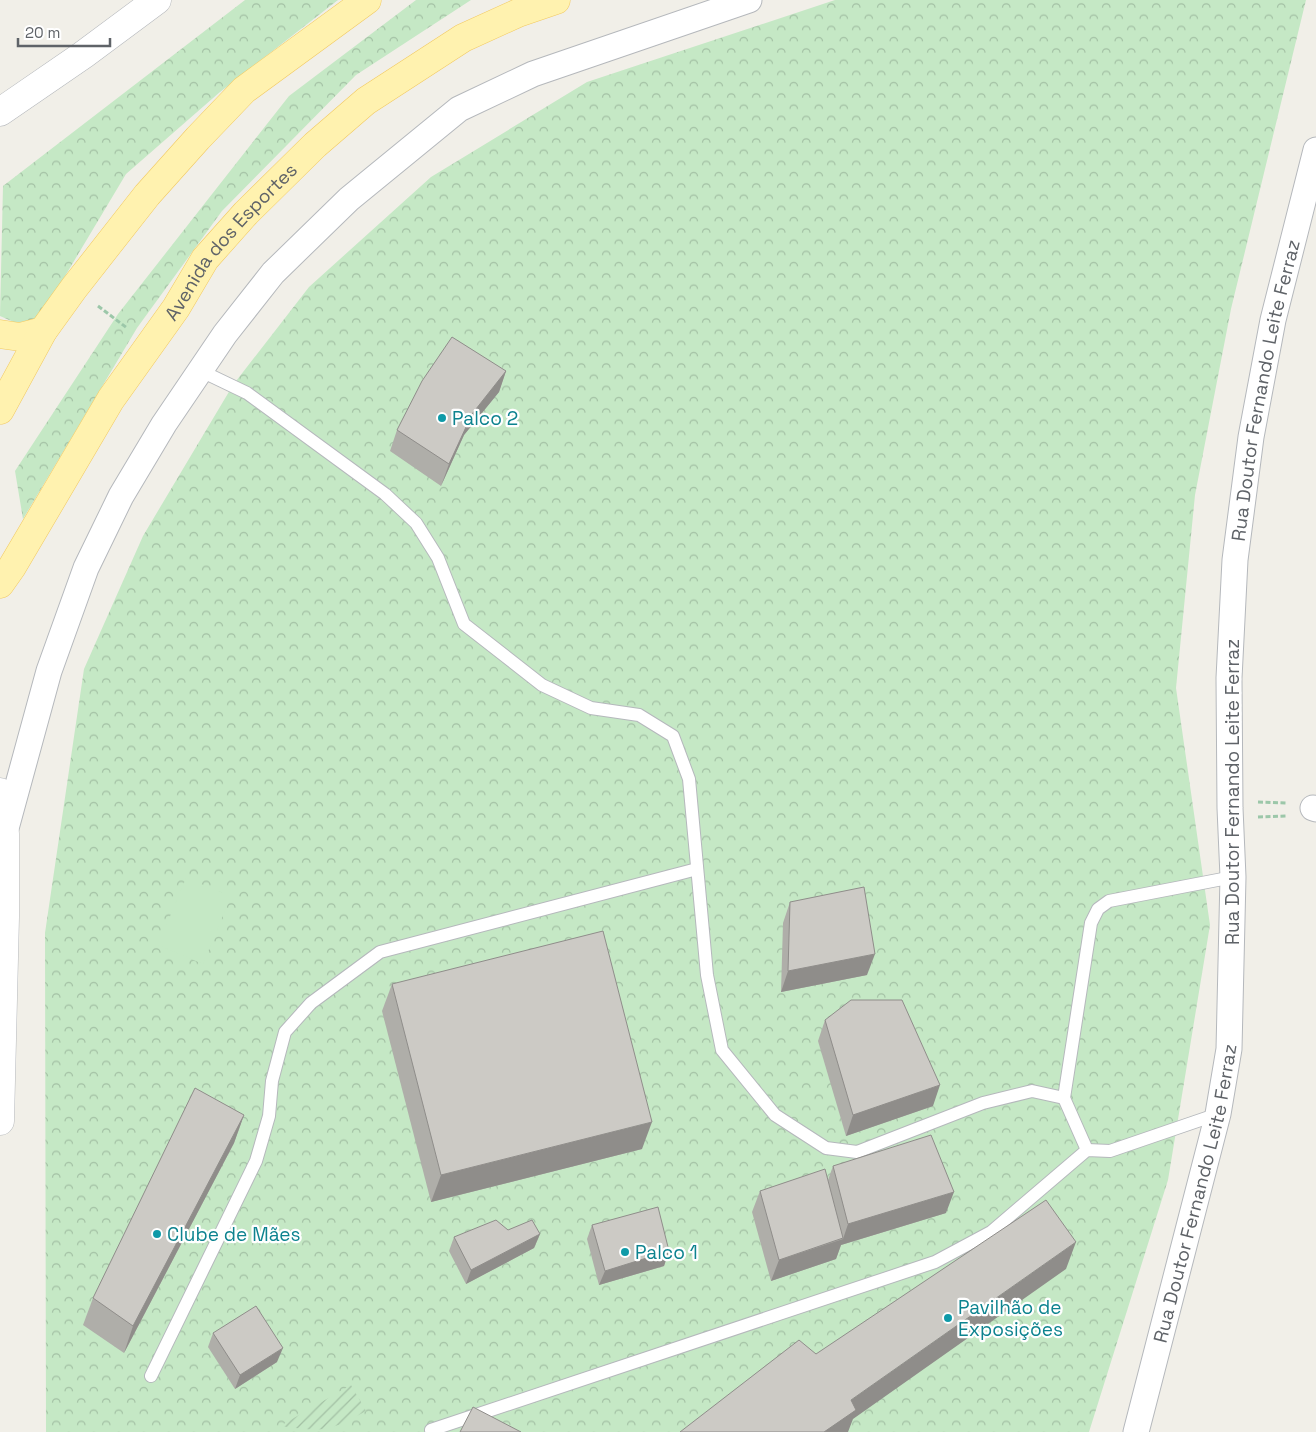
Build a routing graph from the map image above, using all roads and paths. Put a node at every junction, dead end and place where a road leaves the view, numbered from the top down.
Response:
1 (157, 0) edge
2 (367, 0) edge
3 (556, 0) edge
4 (748, 0) edge
5 (0, 112) edge
6 (1316, 150) edge
7 (43, 332) junction
8 (0, 334) edge
9 (201, 371) junction
10 (0, 410) edge
11 (0, 584) edge
12 (0, 792) edge
13 (1304, 809) edge
14 (1230, 811) junction
15 (5, 834) junction
16 (697, 869) junction
17 (1233, 877) junction
18 (3, 909) edge
19 (1064, 1098) junction
20 (1218, 1114) junction
21 (0, 1121) edge
22 (1087, 1150) junction
23 (151, 1376) dead end
24 (431, 1430) dead end
25 (1136, 1432) edge

1 - 5 street
2 - 7 main road
3 - 11 main road, Avenida dos Esportes
4 - 9 street
6 - 14 street, Rua Doutor Fernando Leite Ferraz
7 - 8 main road
7 - 10 main road
9 - 15 street
9 - 16 lane
12 - 15 street
13 - 14 path
13 - 14 path
14 - 17 street, Rua Doutor Fernando Leite Ferraz
15 - 18 street
16 - 19 lane
16 - 23 lane
17 - 19 lane
17 - 20 street, Rua Doutor Fernando Leite Ferraz
18 - 21 street
19 - 22 lane
20 - 22 lane
20 - 25 street, Rua Doutor Fernando Leite Ferraz
22 - 24 lane

